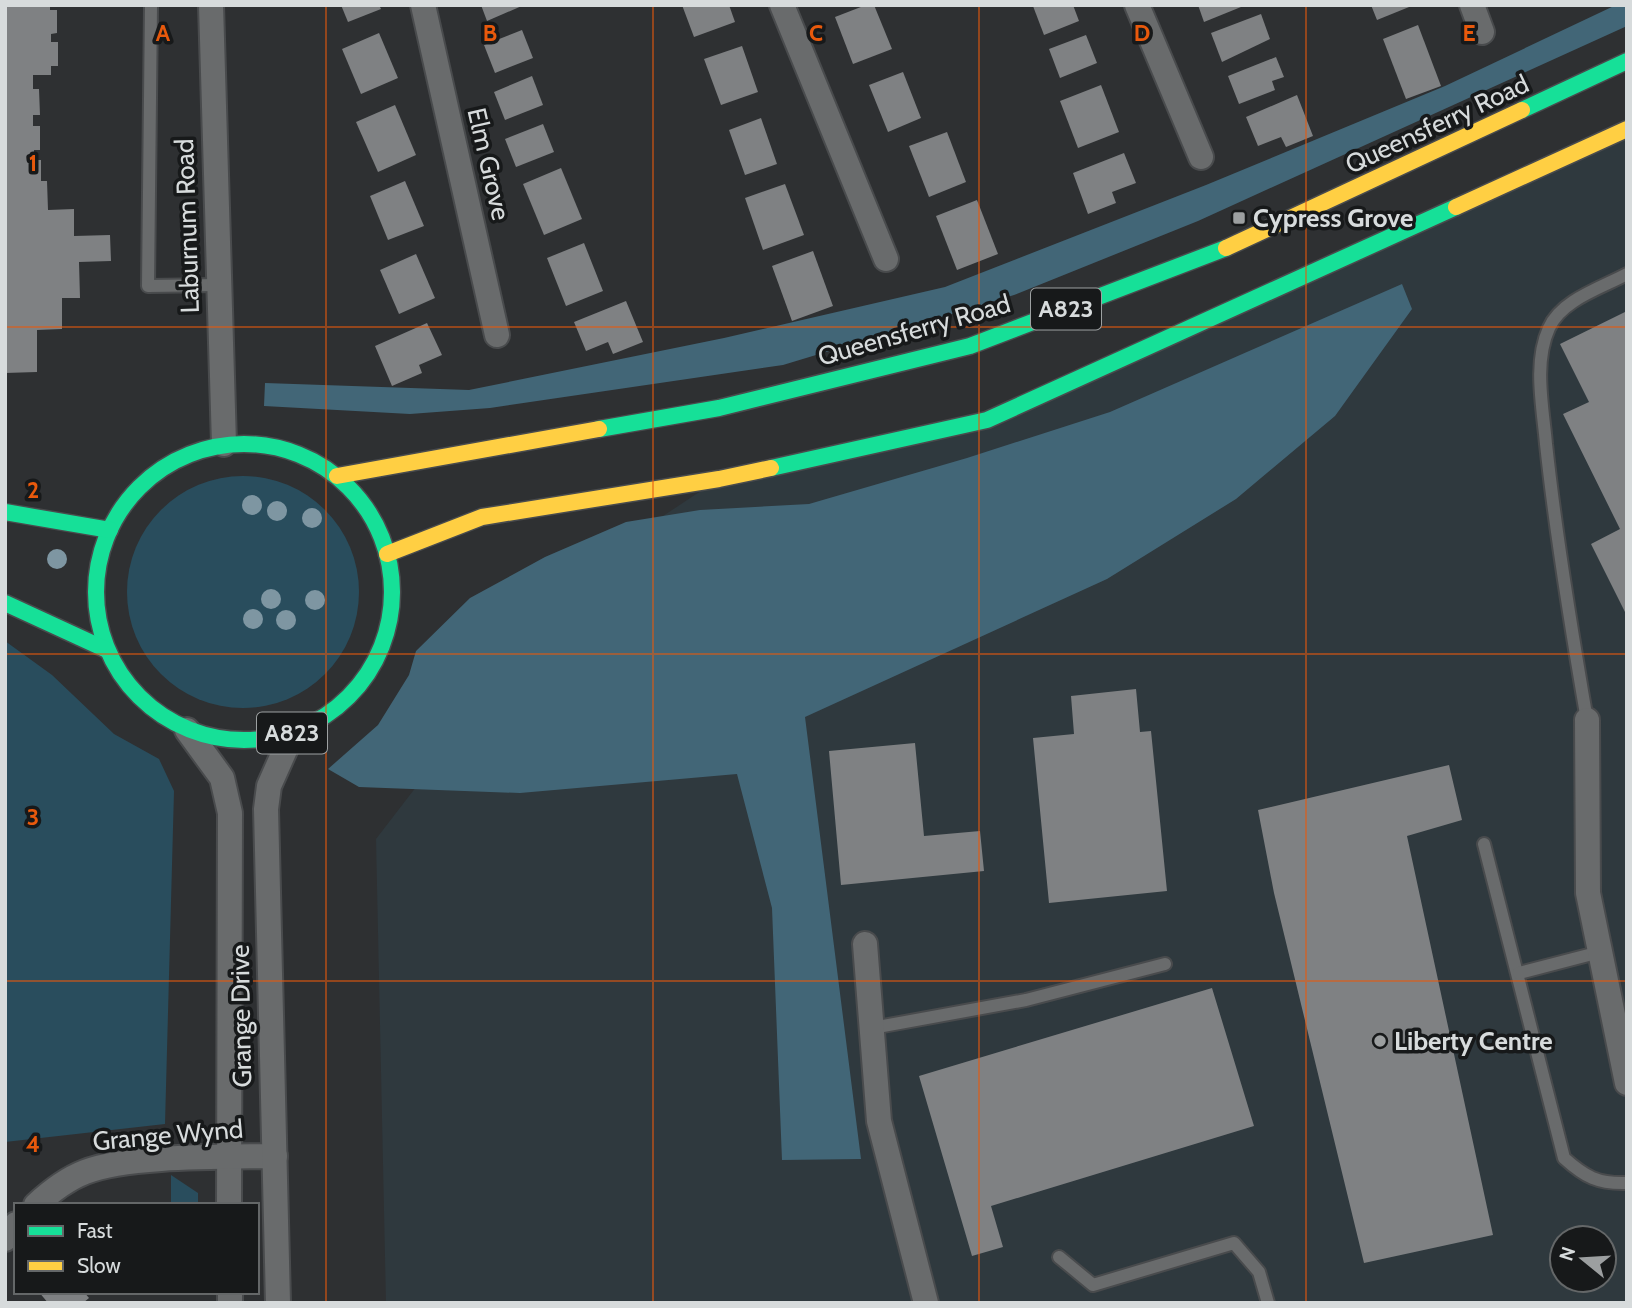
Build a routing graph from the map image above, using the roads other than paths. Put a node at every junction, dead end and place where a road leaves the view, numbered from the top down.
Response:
1 (151, 5) edge
2 (211, 5) edge
3 (424, 5) edge
4 (782, 5) edge
5 (1137, 5) edge
6 (1472, 5) edge
7 (1482, 32) dead end
8 (1627, 61) edge
9 (1627, 129) edge
10 (1201, 157) dead end
11 (886, 259) dead end
12 (1627, 274) edge
13 (218, 285) junction
14 (497, 335) dead end
15 (224, 444) junction
16 (337, 476) junction
17 (5, 512) edge
18 (110, 530) junction
19 (387, 554) junction
20 (5, 603) edge
21 (107, 650) junction
22 (1587, 720) joint
23 (187, 730) junction
24 (293, 732) junction
25 (1484, 844) dead end
26 (865, 944) dead end
27 (1600, 952) junction
28 (1165, 964) dead end
29 (1519, 973) junction
30 (872, 1028) junction
31 (1625, 1068) edge
32 (275, 1156) junction
33 (229, 1157) junction
34 (1627, 1183) edge
35 (38, 1203) edge
36 (229, 1203) edge
37 (1059, 1257) dead end
38 (278, 1303) edge
39 (926, 1303) edge
40 (1268, 1303) edge

1 - 13 lane
2 - 13 street, Laburnum Road
3 - 14 street, Elm Grove
4 - 11 street
5 - 10 street
6 - 7 street
8 - 16 main road, Queensferry Road / A823
9 - 19 main road, A823
12 - 22 lane
13 - 15 street, Laburnum Road
15 - 16 main road, A823
15 - 18 main road, A823
16 - 19 main road, A823
17 - 18 main road
18 - 21 main road, A823
19 - 24 main road, A823
20 - 21 main road
21 - 23 main road, A823
22 - 27 street
23 - 24 main road, A823
23 - 33 street, Grange Drive
24 - 32 street, Grange Drive
25 - 29 lane
26 - 30 street
27 - 29 lane
27 - 31 street
28 - 30 lane
29 - 34 lane
30 - 39 street
32 - 33 street, Grange Wynd
32 - 38 street, Grange Drive
33 - 35 street, Grange Wynd
33 - 36 street, Grange Drive
37 - 40 lane

